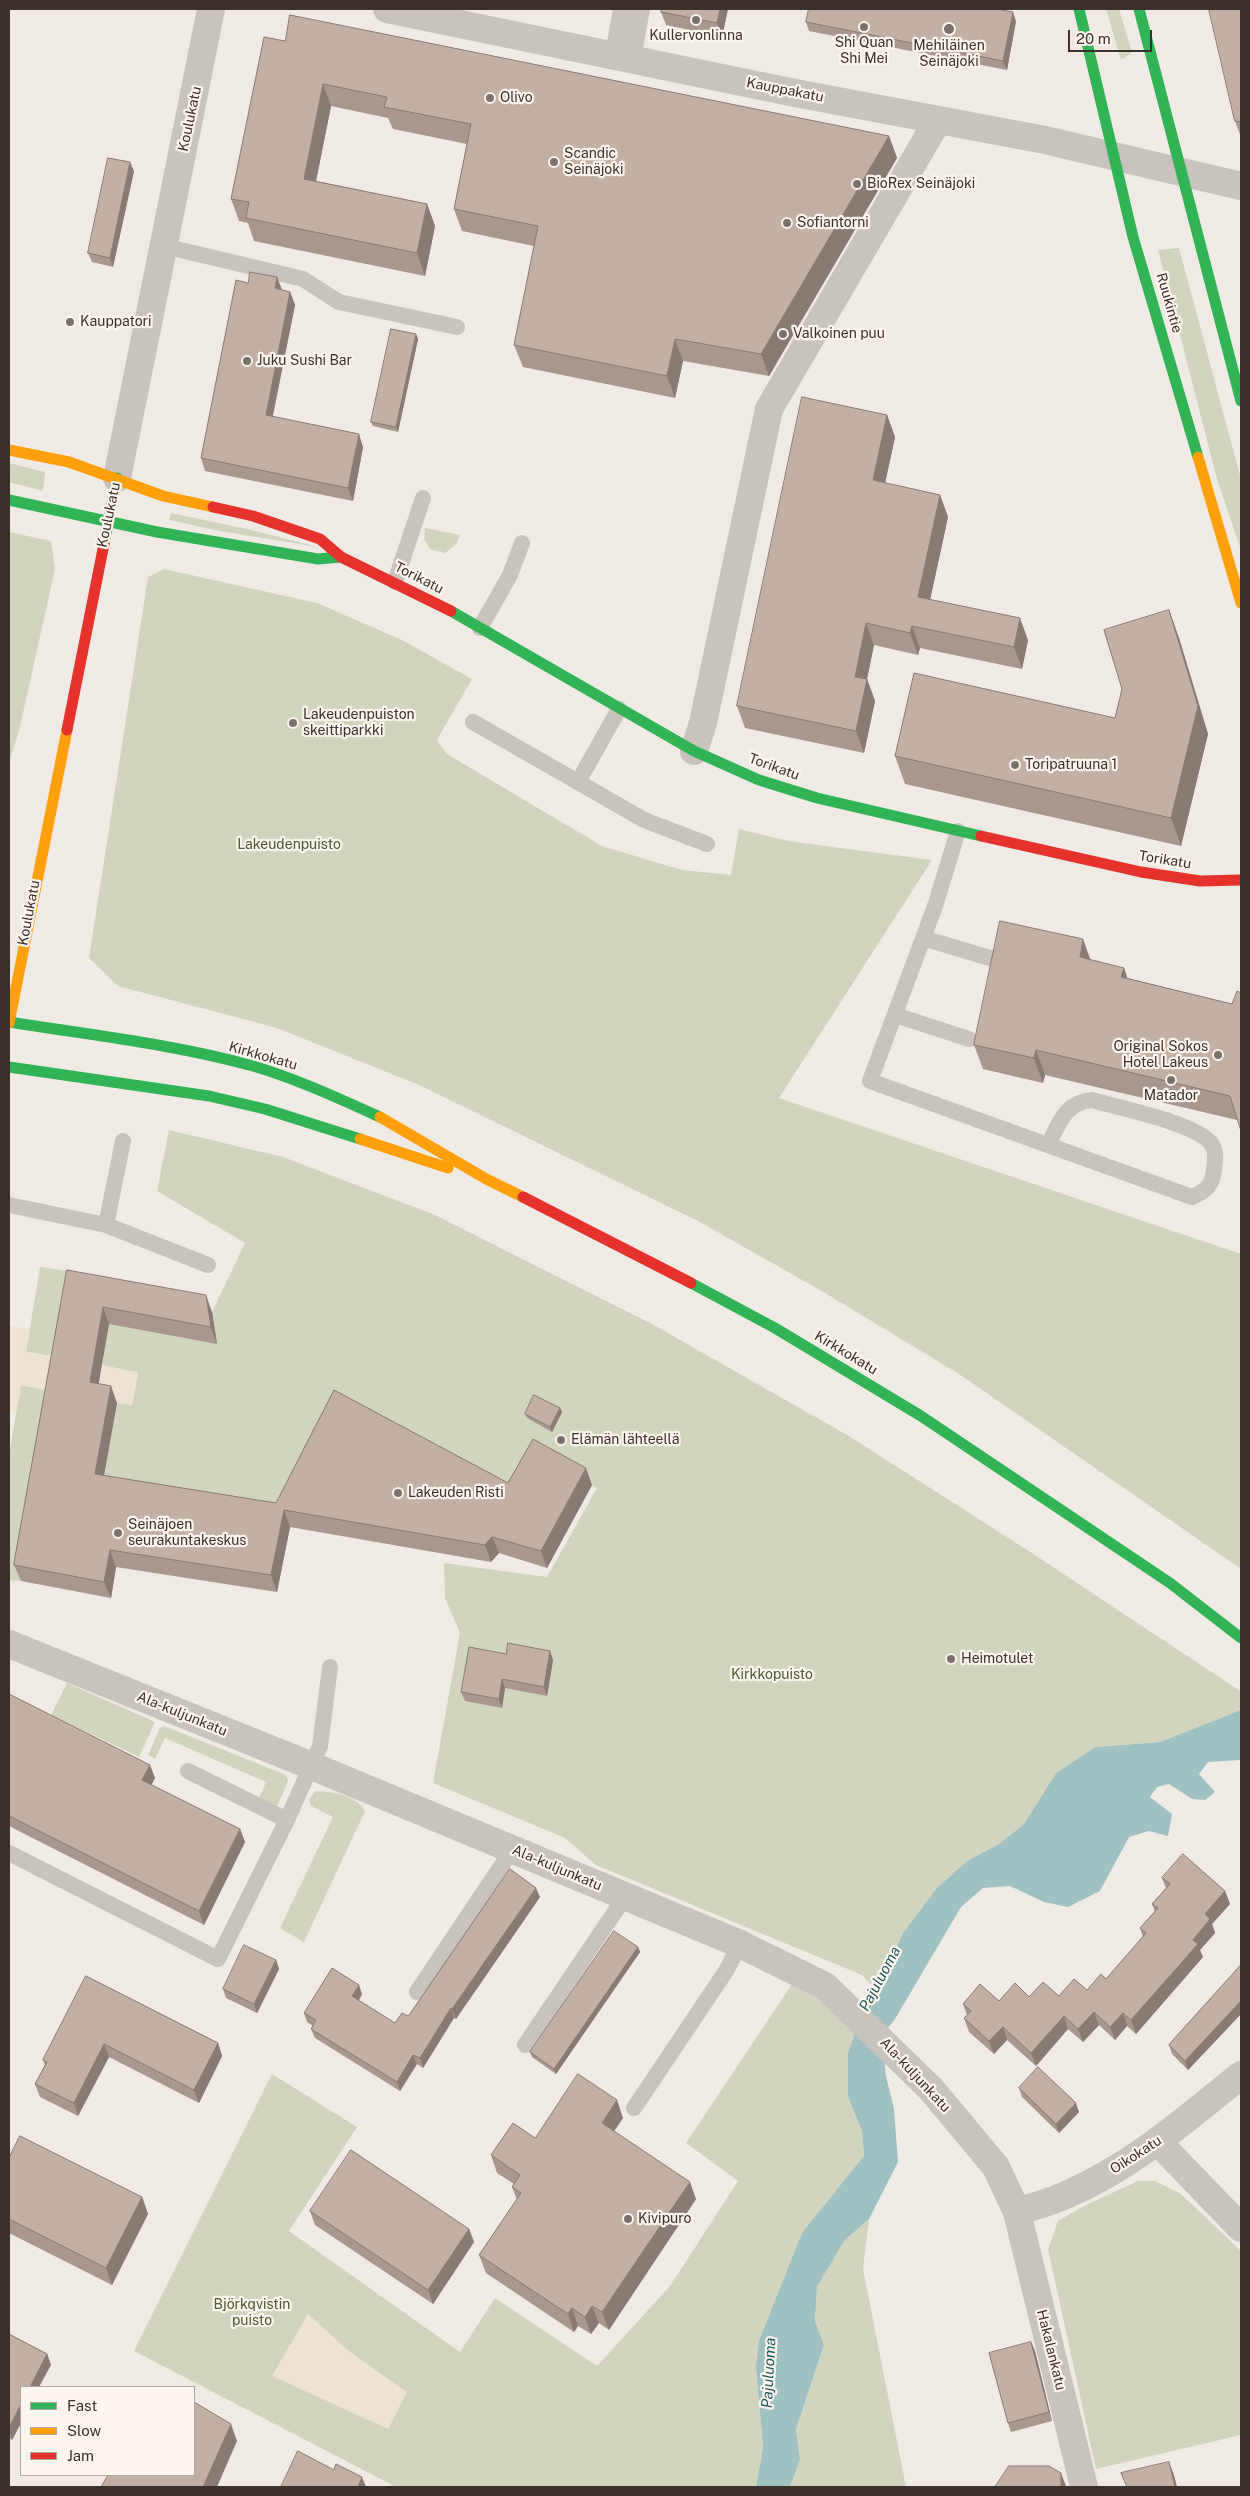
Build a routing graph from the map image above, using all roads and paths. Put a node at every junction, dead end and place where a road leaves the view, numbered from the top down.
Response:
1 (211, 9) edge
2 (387, 9) edge
3 (621, 9) edge
4 (636, 9) edge
5 (1079, 9) edge
6 (1139, 9) edge
7 (620, 56) junction
8 (938, 120) junction
9 (1115, 157) junction
10 (1182, 172) junction
11 (1241, 186) edge
12 (164, 246) junction
13 (457, 328) dead end
14 (1241, 401) edge
15 (9, 450) edge
16 (117, 478) junction
17 (423, 498) dead end
18 (9, 500) edge
19 (108, 520) junction
20 (522, 543) dead end
21 (341, 557) junction
22 (395, 582) junction
23 (1241, 603) edge
24 (480, 628) junction
25 (619, 709) junction
26 (473, 722) dead end
27 (694, 751) junction
28 (578, 782) junction
29 (958, 831) junction
30 (706, 844) dead end
31 (1241, 880) edge
32 (923, 938) junction
33 (993, 959) edge
34 (895, 1015) junction
35 (9, 1022) edge
36 (969, 1039) dead end
37 (9, 1067) edge
38 (123, 1141) dead end
39 (1048, 1145) junction
40 (488, 1180) junction
41 (9, 1204) edge
42 (106, 1225) junction
43 (208, 1265) dead end
44 (1170, 1583) junction
45 (1233, 1617) dead end
46 (1241, 1638) edge
47 (9, 1644) edge
48 (330, 1666) dead end
49 (312, 1766) junction
50 (188, 1771) dead end
51 (287, 1820) junction
52 (512, 1850) junction
53 (9, 1854) edge
54 (625, 1896) junction
55 (740, 1944) junction
56 (417, 1992) dead end
57 (525, 2045) dead end
58 (1241, 2075) edge
59 (634, 2108) dead end
60 (1158, 2142) junction
61 (1017, 2212) junction
62 (1241, 2228) edge
63 (1084, 2487) edge

1 - 12 street, Koulukatu
2 - 7 street, Kauppakatu
3 - 7 lane
4 - 7 street
5 - 9 main road, Ruukintie
6 - 10 main road
7 - 8 street, Kauppakatu
8 - 9 street, Kauppakatu
8 - 27 street
9 - 10 street, Kauppakatu
9 - 23 main road, Ruukintie
10 - 11 street, Kauppakatu
10 - 14 main road
12 - 13 lane
12 - 16 street, Koulukatu
15 - 16 main road, Torikatu
16 - 19 main road, Koulukatu
16 - 21 main road, Torikatu
17 - 22 lane
18 - 19 main road, Torikatu
19 - 21 main road, Torikatu
19 - 35 main road, Koulukatu
20 - 24 lane
21 - 22 main road, Torikatu
22 - 24 main road, Torikatu
24 - 25 main road, Torikatu
25 - 27 main road, Torikatu
25 - 28 lane
26 - 28 lane
27 - 29 main road, Torikatu
28 - 30 lane
29 - 31 main road, Torikatu
29 - 32 lane
32 - 33 lane
32 - 34 lane
34 - 36 lane
34 - 39 lane
35 - 40 main road, Kirkkokatu
37 - 40 main road, Kirkkokatu
38 - 42 lane
39 - 39 lane
40 - 44 main road, Kirkkokatu
41 - 42 lane
42 - 43 lane
44 - 45 main road, Kirkkokatu
44 - 46 main road, Kirkkokatu
47 - 49 street, Ala-kuljunkatu
48 - 49 lane
49 - 51 lane
49 - 52 street, Ala-kuljunkatu
50 - 51 lane
51 - 53 lane
52 - 54 street, Ala-kuljunkatu
52 - 56 lane
54 - 55 street, Ala-kuljunkatu
54 - 57 lane
55 - 59 lane
55 - 61 street, Ala-kuljunkatu
58 - 60 street, Oikokatu
60 - 61 street, Oikokatu
60 - 62 street
61 - 63 street, Hakalankatu

